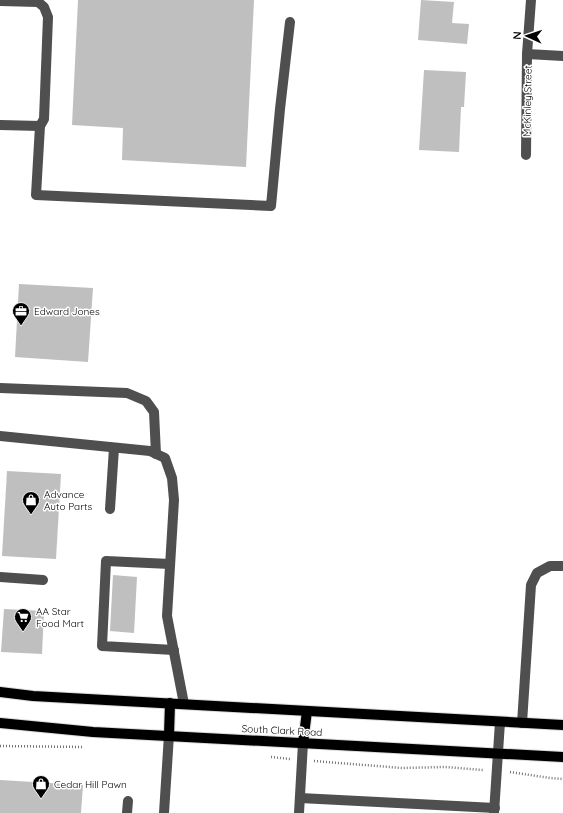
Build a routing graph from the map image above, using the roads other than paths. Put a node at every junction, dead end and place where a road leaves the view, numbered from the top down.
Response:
1 (531, 0) edge
2 (0, 1) edge
3 (290, 22) dead end
4 (528, 54) junction
5 (563, 56) edge
6 (0, 124) edge
7 (40, 126) junction
8 (526, 155) dead end
9 (0, 388) edge
10 (0, 436) edge
11 (114, 448) junction
12 (156, 454) junction
13 (110, 510) dead end
14 (170, 564) junction
15 (563, 566) edge
16 (0, 577) edge
17 (42, 580) dead end
18 (174, 650) junction
19 (0, 692) edge
20 (170, 703) junction
21 (184, 704) junction
22 (307, 711) junction
23 (500, 722) junction
24 (0, 723) edge
25 (522, 723) junction
26 (563, 725) edge
27 (169, 735) junction
28 (303, 743) junction
29 (498, 754) junction
30 (563, 757) edge
31 (300, 798) junction
32 (128, 801) dead end
33 (494, 811) edge
34 (127, 813) edge
35 (164, 813) edge
36 (299, 813) edge

1 - 4 street, McKinley Street
2 - 7 street
3 - 7 street
4 - 5 street
4 - 8 street, McKinley Street
6 - 7 street
9 - 12 street
10 - 11 street
11 - 12 street
11 - 13 street
12 - 14 street
14 - 18 street
14 - 18 street
15 - 25 street
16 - 17 street
18 - 21 street
19 - 20 main road, South Clark Road
20 - 21 main road, South Clark Road
20 - 27 main road
21 - 22 main road, South Clark Road
22 - 23 main road, South Clark Road
22 - 28 main road
23 - 25 main road, South Clark Road
23 - 29 street
24 - 27 main road, South Clark Road
25 - 26 main road, South Clark Road
27 - 28 main road, South Clark Road
27 - 35 street
28 - 29 main road, South Clark Road
28 - 31 street
29 - 30 main road, South Clark Road
29 - 33 street
31 - 33 street
31 - 36 street
32 - 34 street

